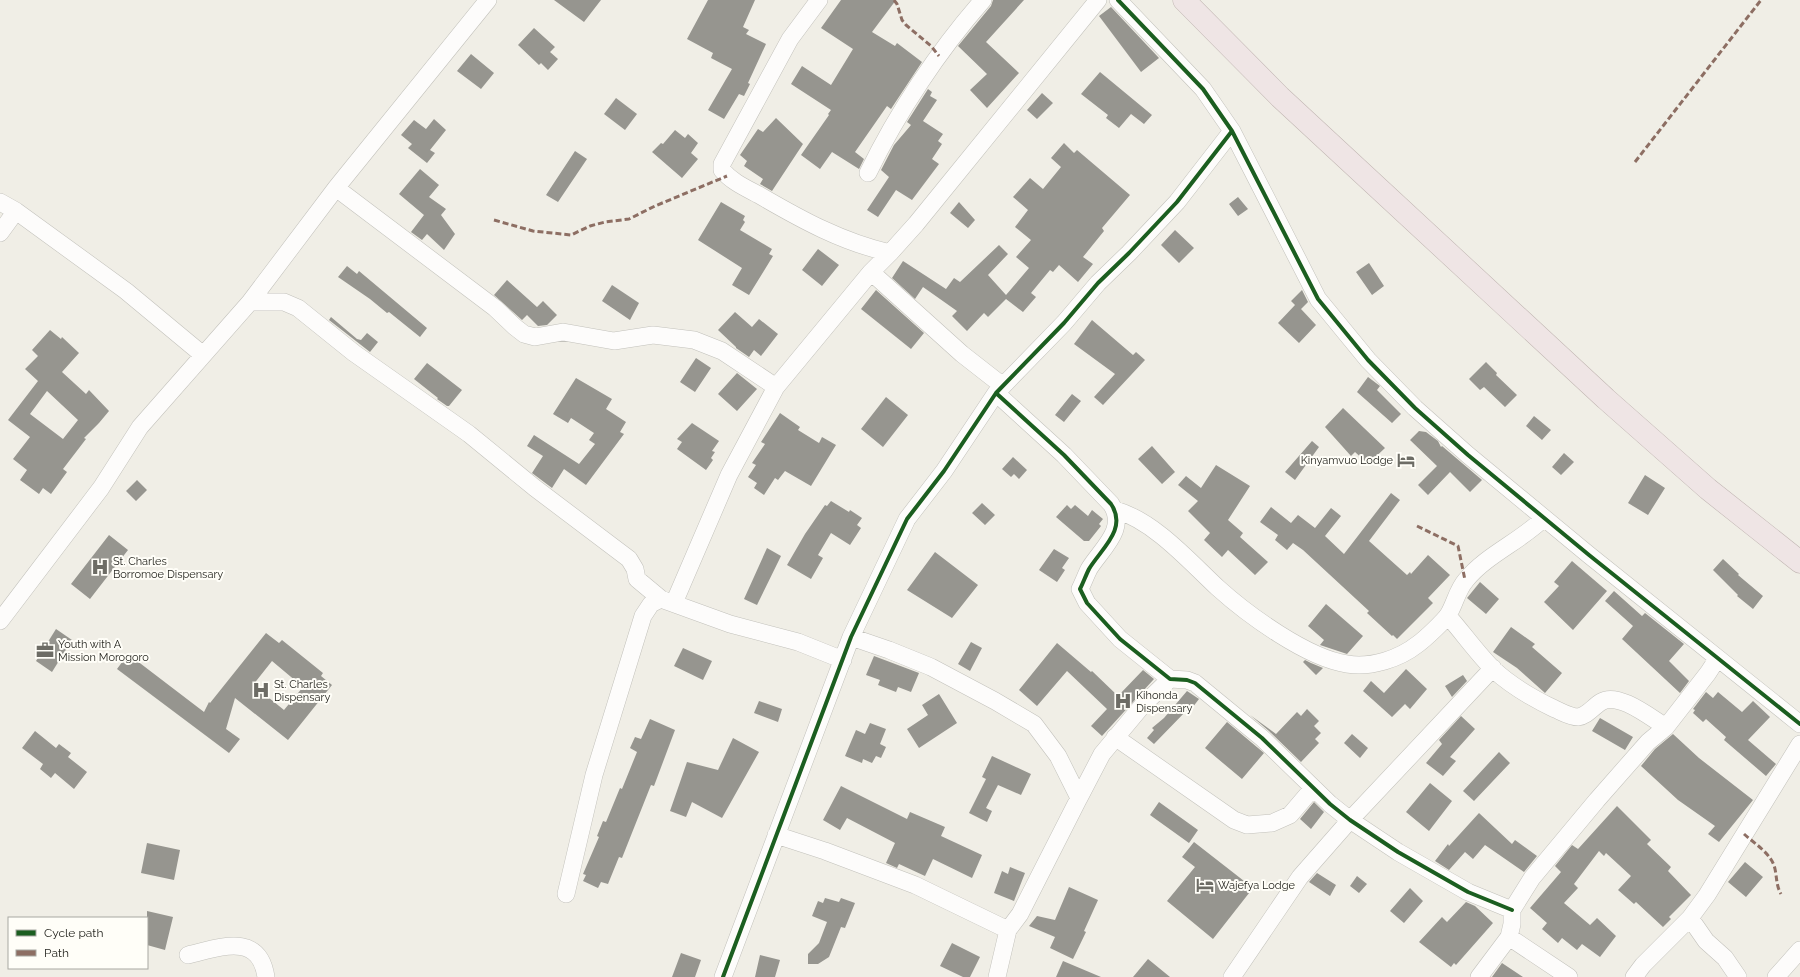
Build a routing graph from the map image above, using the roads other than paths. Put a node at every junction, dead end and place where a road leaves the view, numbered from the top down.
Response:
1 (488, 0) edge
2 (819, 0) edge
3 (983, 0) edge
4 (1098, 0) edge
5 (1118, 0) edge
6 (1184, 0) edge
7 (1232, 131) junction
8 (868, 173) dead end
9 (336, 188) junction
10 (0, 202) edge
11 (16, 211) junction
12 (0, 233) edge
13 (890, 253) junction
14 (871, 272) junction
15 (250, 302) junction
16 (203, 355) junction
17 (776, 388) junction
18 (1000, 389) junction
19 (1116, 510) junction
20 (1544, 518) junction
21 (1800, 562) edge
22 (668, 601) junction
23 (1448, 616) junction
24 (0, 621) edge
25 (851, 637) junction
26 (1717, 658) junction
27 (843, 660) junction
28 (1492, 668) junction
29 (1170, 679) junction
30 (1800, 724) edge
31 (1666, 727) junction
32 (1115, 737) junction
33 (1800, 744) edge
34 (1313, 788) junction
35 (1079, 798) junction
36 (1350, 820) junction
37 (776, 836) junction
38 (566, 894) dead end
39 (1512, 910) junction
40 (1690, 918) junction
41 (1008, 930) junction
42 (1509, 937) junction
43 (1800, 950) edge
44 (188, 955) dead end
45 (266, 977) edge
46 (723, 977) edge
47 (997, 977) edge
48 (1232, 977) edge
49 (1479, 977) edge
50 (1570, 977) edge
51 (1634, 977) edge
52 (1738, 977) edge
53 (1776, 977) edge

1 - 9 street
2 - 13 street
3 - 8 street
4 - 13 street
5 - 7 street
6 - 21 highway
7 - 18 street
7 - 20 street
9 - 15 street
9 - 17 street
10 - 11 street
11 - 12 street
11 - 16 street
13 - 14 street
14 - 17 street
14 - 18 street
15 - 16 street
15 - 22 street
16 - 24 street
17 - 22 street
18 - 19 street
18 - 25 street
19 - 23 street
19 - 29 street
20 - 23 street
20 - 26 street
22 - 27 street
22 - 38 street
23 - 28 street
25 - 27 street
25 - 35 street
26 - 30 street
26 - 31 street
27 - 37 street
28 - 31 street
28 - 36 street
29 - 32 street
29 - 34 street
31 - 39 street
32 - 34 street
32 - 35 street
33 - 40 street
34 - 36 street
35 - 41 street
36 - 39 street
36 - 48 street
37 - 41 street
37 - 46 street
39 - 42 street
40 - 51 street
40 - 52 street
41 - 47 street
42 - 49 street
42 - 50 street
43 - 53 street
44 - 45 street

